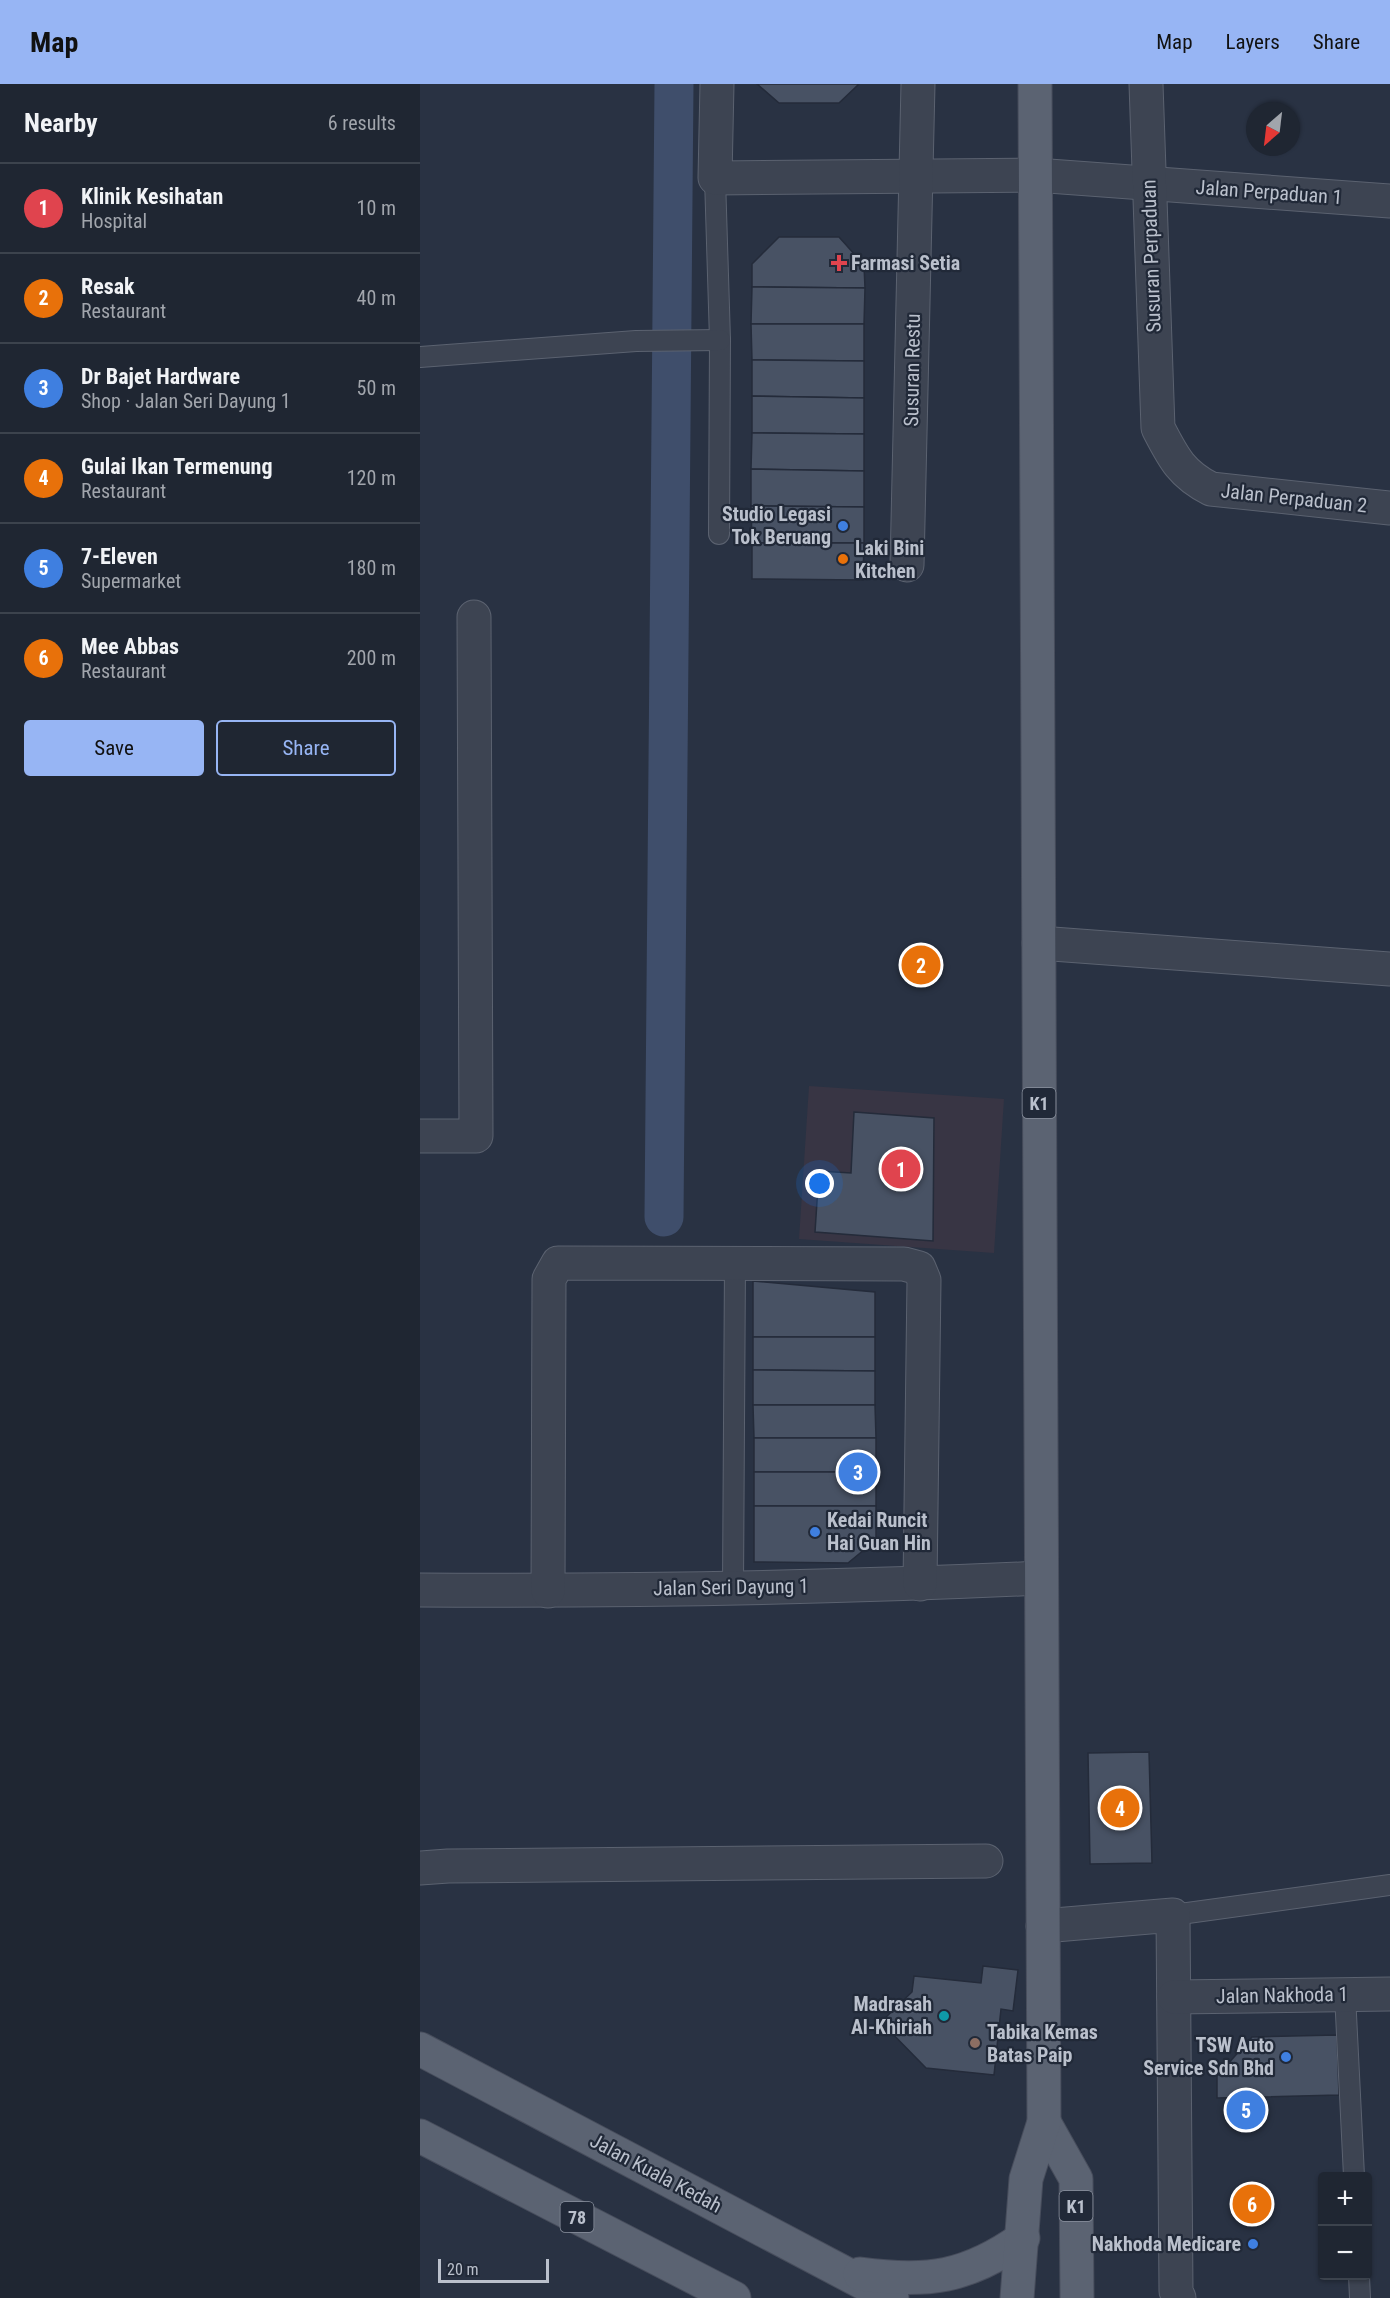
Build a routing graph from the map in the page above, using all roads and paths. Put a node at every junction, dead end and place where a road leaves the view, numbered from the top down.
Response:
1 (717, 84) edge
2 (918, 84) edge
3 (1035, 84) edge
4 (1146, 84) edge
5 (1035, 175) junction
6 (916, 176) junction
7 (714, 178) junction
8 (1149, 183) junction
9 (1390, 201) edge
10 (720, 340) junction
11 (420, 357) edge
12 (1158, 428) joint
13 (1390, 508) edge
14 (719, 534) dead end
15 (907, 565) dead end
16 (474, 617) dead end
17 (1039, 944) junction
18 (1390, 969) edge
19 (420, 1136) edge
20 (735, 1263) junction
21 (1041, 1578) junction
22 (920, 1584) junction
23 (733, 1586) junction
24 (420, 1590) edge
25 (548, 1591) junction
26 (986, 1861) dead end
27 (420, 1868) edge
28 (1390, 1885) edge
29 (1173, 1915) junction
30 (1043, 1926) junction
31 (1345, 1994) junction
32 (1390, 1994) edge
33 (1174, 1997) junction
34 (420, 2049) edge
35 (1044, 2122) junction
36 (420, 2136) edge
37 (1354, 2172) edge
38 (1023, 2238) junction
39 (846, 2272) junction
40 (1359, 2280) edge
41 (1077, 2297) edge
42 (734, 2298) edge
43 (892, 2298) edge
44 (1017, 2298) edge
45 (1179, 2298) edge
46 (1360, 2298) edge

1 - 7 street
2 - 6 street, Susuran Restu
3 - 5 main road, K1
4 - 8 street, Susuran Perpaduan
5 - 6 street, Jalan Perpaduan 1
5 - 8 street, Jalan Perpaduan 1
5 - 17 main road, K1
6 - 7 street, Jalan Perpaduan 1
6 - 15 street, Susuran Restu
7 - 10 lane
8 - 9 street, Jalan Perpaduan 1
8 - 12 street, Susuran Perpaduan
10 - 11 lane
10 - 14 lane
12 - 13 street, Jalan Perpaduan 2
16 - 19 street
17 - 18 street
17 - 21 main road, K1
20 - 22 street
20 - 23 lane
20 - 25 street
21 - 22 street, Jalan Seri Dayung 1
21 - 30 main road, K1
22 - 23 street, Jalan Seri Dayung 1
23 - 25 street, Jalan Seri Dayung 1
24 - 25 street, Jalan Seri Dayung 1
26 - 27 street
28 - 29 lane
29 - 30 street
29 - 33 street
30 - 35 main road, K1
31 - 32 street, Jalan Nakhoda 1
31 - 33 street, Jalan Nakhoda 1
31 - 37 lane
33 - 45 street
34 - 39 main road, Jalan Kuala Kedah
35 - 38 main road, K1
35 - 41 main road, K1
36 - 42 main road, 78
38 - 39 main road
38 - 44 main road, K1
39 - 43 main road, Jalan Kuala Kedah
40 - 46 lane

